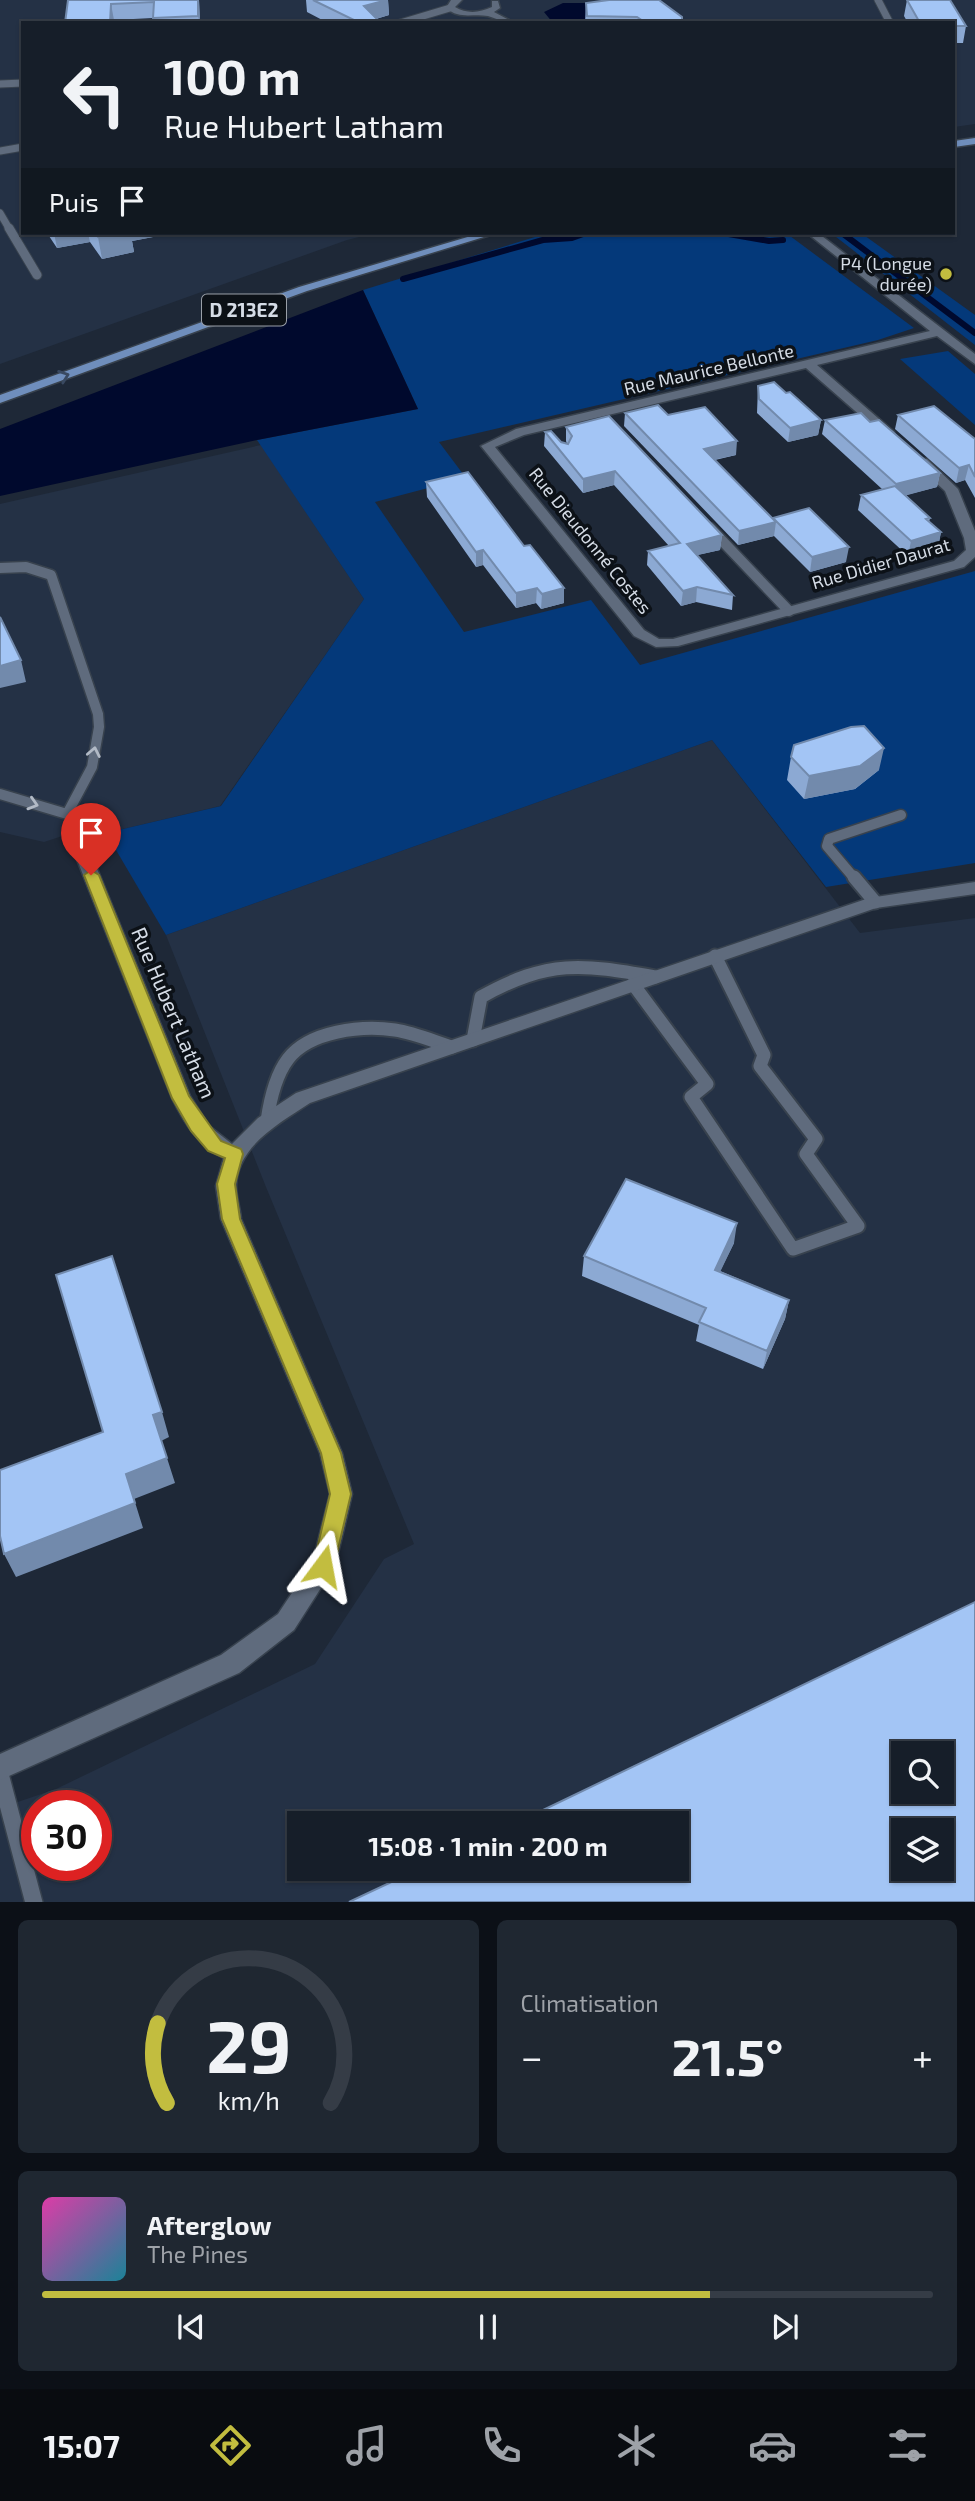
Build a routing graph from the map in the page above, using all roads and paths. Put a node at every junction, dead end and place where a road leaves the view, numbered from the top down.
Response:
1 (878, 0) edge
2 (495, 1) edge
3 (455, 2) edge
4 (488, 13) junction
5 (405, 21) edge
6 (506, 21) edge
7 (889, 21) edge
8 (21, 83) edge
9 (0, 84) edge
10 (975, 141) edge
11 (955, 144) edge
12 (21, 147) edge
13 (975, 150) edge
14 (0, 151) edge
15 (955, 153) edge
16 (0, 213) edge
17 (445, 235) edge
18 (485, 235) edge
19 (815, 235) edge
20 (37, 275) dead end
21 (940, 332) junction
22 (975, 359) edge
23 (809, 364) junction
24 (0, 386) edge
25 (0, 399) edge
26 (487, 446) joint
27 (702, 519) edge
28 (0, 568) edge
29 (789, 611) junction
30 (673, 643) joint
31 (0, 794) edge
32 (67, 814) junction
33 (901, 815) dead end
34 (74, 832) joint
35 (975, 888) edge
36 (875, 902) junction
37 (715, 956) junction
38 (656, 977) junction
39 (634, 984) junction
40 (473, 1040) junction
41 (452, 1047) junction
42 (267, 1121) junction
43 (234, 1154) junction
44 (0, 1766) edge
45 (0, 1774) edge
46 (34, 1902) edge

1 - 7 lane
2 - 4 street
3 - 4 street
3 - 5 lane
4 - 6 street
8 - 9 lane
10 - 11 main road
12 - 14 lane
13 - 15 main road
16 - 20 lane
17 - 24 main road, D 213E2
25 -> 18 main road, D 213E2
19 - 21 street
21 - 22 street
21 - 23 street, Rue Maurice Bellonte
23 - 26 street, Rue Maurice Bellonte
23 - 29 street, Rue Didier Daurat
26 - 30 street, Rue Dieudonné Costes
27 - 29 lane
32 -> 28 lane
29 - 30 street, Rue Didier Daurat
31 -> 32 lane
32 - 34 lane
33 - 36 lane
34 - 43 street, Rue Hubert Latham
35 - 36 street
36 - 37 street
37 - 38 street
37 - 39 lane
38 - 39 street
38 - 40 lane
39 - 40 street
40 - 41 street
41 - 42 street
41 - 42 lane
42 - 43 street
43 - 44 street
45 - 46 lane

